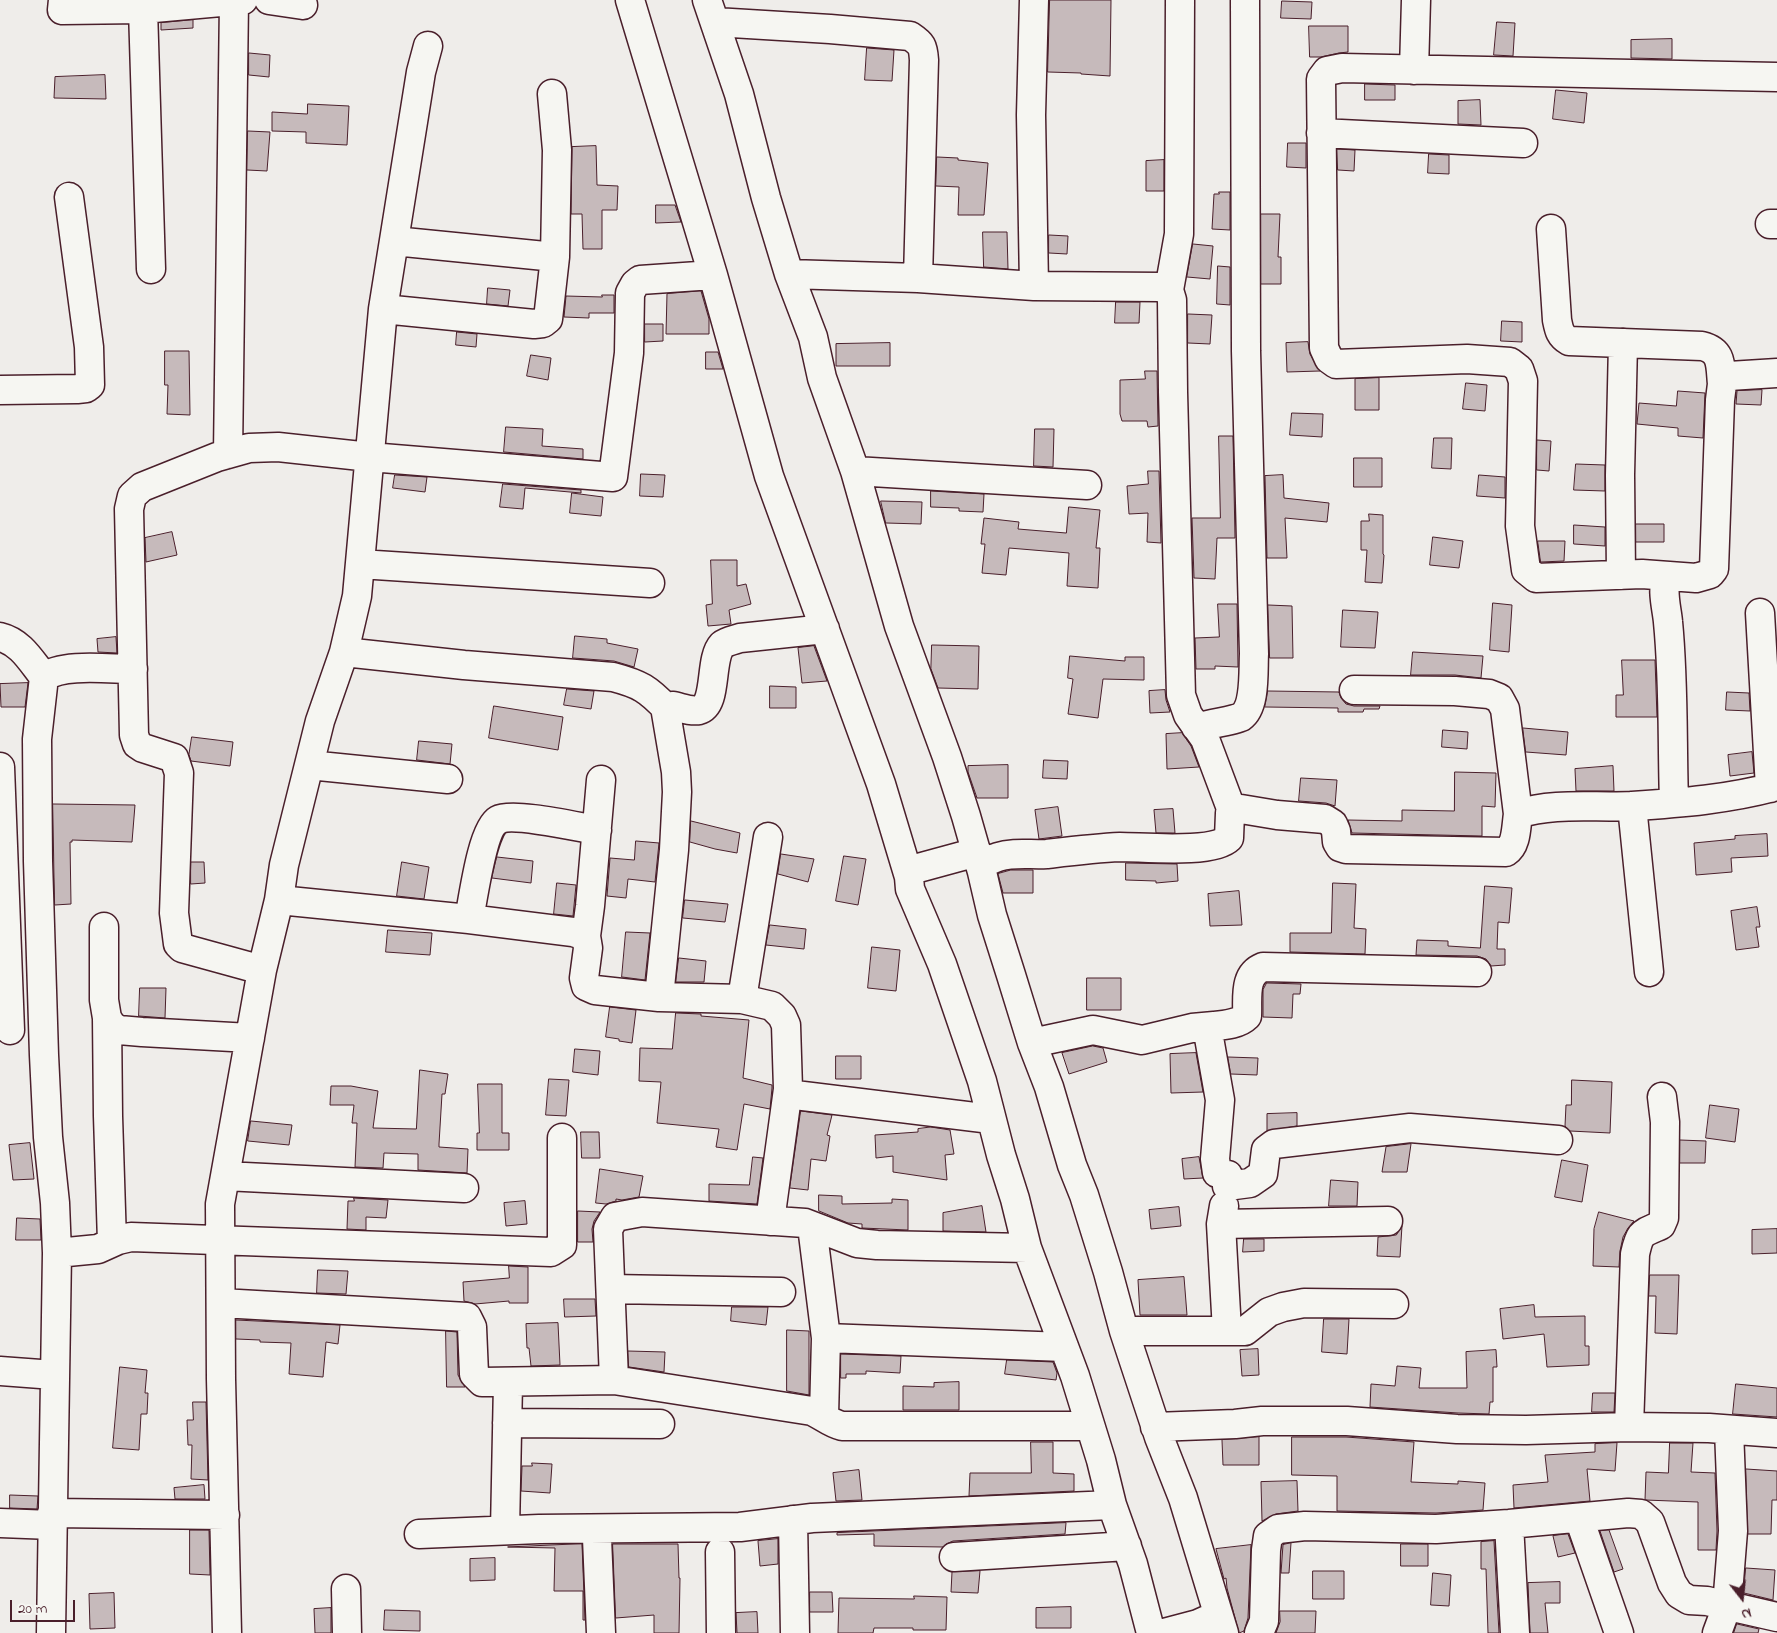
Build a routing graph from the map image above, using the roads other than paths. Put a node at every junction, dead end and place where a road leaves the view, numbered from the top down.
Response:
1 (63, 0) edge
2 (239, 0) edge
3 (269, 0) edge
4 (630, 0) edge
5 (1034, 0) edge
6 (1180, 0) edge
7 (1245, 0) edge
8 (1416, 0) edge
9 (303, 5) dead end
10 (144, 9) junction
11 (711, 11) edge
12 (428, 46) dead end
13 (1414, 70) junction
14 (1777, 77) edge
15 (552, 94) dead end
16 (1321, 133) junction
17 (1523, 142) dead end
18 (69, 197) dead end
19 (1551, 229) dead end
20 (394, 242) junction
21 (555, 257) junction
22 (151, 270) dead end
23 (788, 274) junction
24 (713, 275) junction
25 (918, 278) junction
26 (1034, 286) junction
27 (1169, 290) junction
28 (383, 310) junction
29 (1623, 344) junction
30 (1777, 373) edge
31 (1722, 384) junction
32 (0, 390) edge
33 (228, 454) junction
34 (370, 457) junction
35 (855, 471) junction
36 (1087, 485) dead end
37 (360, 564) junction
38 (1621, 574) junction
39 (1667, 577) junction
40 (650, 583) dead end
41 (1760, 612) dead end
42 (825, 629) junction
43 (0, 637) edge
44 (344, 652) junction
45 (133, 669) junction
46 (44, 677) junction
47 (1354, 690) dead end
48 (667, 708) junction
49 (1196, 727) junction
50 (309, 765) junction
51 (0, 767) edge
52 (448, 779) dead end
53 (601, 780) dead end
54 (1774, 787) edge
55 (1674, 802) junction
56 (1632, 806) junction
57 (1232, 811) junction
58 (1518, 814) junction
59 (597, 830) junction
60 (768, 837) dead end
61 (970, 859) junction
62 (910, 873) junction
63 (279, 900) junction
64 (469, 919) junction
65 (3, 927) edge
66 (104, 927) dead end
67 (40, 928) junction
68 (586, 936) junction
69 (262, 970) junction
70 (1477, 972) dead end
71 (1649, 972) dead end
72 (658, 997) junction
73 (742, 999) junction
74 (107, 1018) junction
75 (1214, 1026) junction
76 (10, 1030) dead end
77 (250, 1038) junction
78 (1032, 1043) junction
79 (788, 1089) junction
80 (1662, 1097) dead end
81 (991, 1119) junction
82 (562, 1138) dead end
83 (1558, 1140) dead end
84 (1228, 1175) junction
85 (225, 1176) junction
86 (464, 1188) dead end
87 (770, 1221) junction
88 (1388, 1221) dead end
89 (1221, 1224) junction
90 (812, 1226) junction
91 (220, 1239) junction
92 (112, 1242) junction
93 (1027, 1248) junction
94 (57, 1254) junction
95 (611, 1289) junction
96 (780, 1292) dead end
97 (221, 1303) junction
98 (1394, 1304) dead end
99 (1124, 1331) junction
100 (1227, 1331) junction
101 (826, 1338) junction
102 (1064, 1347) junction
103 (0, 1371) edge
104 (54, 1375) junction
105 (614, 1380) junction
106 (508, 1383) junction
107 (824, 1416) junction
108 (507, 1423) junction
109 (660, 1424) dead end
110 (1090, 1426) junction
111 (1155, 1427) junction
112 (1629, 1427) junction
113 (1729, 1430) junction
114 (1777, 1433) edge
115 (1112, 1505) junction
116 (225, 1515) junction
117 (1579, 1518) junction
118 (52, 1519) junction
119 (793, 1520) junction
120 (0, 1523) edge
121 (1508, 1524) junction
122 (505, 1530) junction
123 (419, 1534) dead end
124 (596, 1538) dead end
125 (1127, 1546) junction
126 (720, 1552) dead end
127 (954, 1557) dead end
128 (346, 1589) dead end
129 (1727, 1606) junction
130 (1777, 1617) edge
131 (1214, 1624) edge
132 (51, 1633) edge
133 (227, 1633) edge
134 (347, 1633) edge
135 (601, 1633) edge
136 (721, 1633) edge
137 (795, 1633) edge
138 (1151, 1633) edge
139 (1164, 1633) edge
140 (1259, 1633) edge
141 (1515, 1633) edge
142 (1619, 1633) edge
143 (1717, 1633) edge

1 - 10 street
2 - 10 street
2 - 33 street
3 - 9 street
4 - 24 street
5 - 26 street
6 - 27 street
7 - 49 street
8 - 13 street
10 - 22 street
11 - 23 street
11 - 25 street
12 - 20 street
13 - 14 street
13 - 16 street
15 - 21 street
16 - 17 street
16 - 38 street
18 - 32 street
19 - 29 street
20 - 21 street
20 - 28 street
21 - 28 street
23 - 25 street
23 - 35 street
24 - 34 street
24 - 42 street
25 - 26 street
26 - 27 street
27 - 49 street
28 - 34 street
29 - 31 street
29 - 38 street
30 - 31 street
31 - 39 street
33 - 34 street
33 - 45 street
34 - 37 street
35 - 36 street
35 - 61 street
37 - 40 street
37 - 44 street
38 - 39 street
39 - 55 street
41 - 54 street
42 - 48 street
42 - 62 street
43 - 46 street
44 - 48 street
44 - 50 street
45 - 46 street
45 - 69 street
46 - 67 street
47 - 58 street
48 - 72 street
49 - 57 street
50 - 52 street
50 - 63 street
51 - 65 street
53 - 59 street
54 - 55 street
55 - 56 street
56 - 58 street
56 - 71 street
57 - 58 street
57 - 61 street
59 - 64 street
59 - 68 street
60 - 73 street
61 - 62 street
61 - 78 street
62 - 81 street
63 - 64 street
63 - 69 street
64 - 68 street
65 - 67 street
65 - 76 street
66 - 74 street
67 - 94 street
68 - 72 street
69 - 77 street
70 - 75 street
72 - 73 street
73 - 79 street
74 - 77 street
74 - 92 street
75 - 78 street
75 - 84 street
77 - 85 street
78 - 99 street
79 - 81 street
79 - 87 street
80 - 112 street
81 - 93 street
82 - 91 street
83 - 84 street
84 - 89 street
85 - 86 street
85 - 91 street
87 - 90 street
87 - 95 street
88 - 89 street
89 - 100 street
90 - 93 street
90 - 101 street
91 - 92 street
91 - 97 street
92 - 94 street
93 - 102 street
94 - 104 street
95 - 96 street
95 - 105 street
97 - 106 street
97 - 116 street
98 - 100 street
99 - 100 street
99 - 111 street
101 - 102 street
101 - 107 street
102 - 110 street
103 - 104 street
104 - 118 street
105 - 106 street
105 - 107 street
106 - 108 street
107 - 110 street
108 - 109 street
108 - 122 street
110 - 115 street
111 - 112 street
111 - 131 street
112 - 113 street
113 - 114 street
113 - 129 street
115 - 119 street
115 - 125 street
116 - 118 street
116 - 133 street
117 - 121 street
117 - 129 street
117 - 142 street
118 - 120 street
118 - 132 street
119 - 122 street
119 - 137 street
121 - 140 street
121 - 141 street
122 - 123 street
124 - 135 street
125 - 127 street
125 - 138 street
126 - 136 street
128 - 134 street
129 - 130 street
129 - 143 street
131 - 139 street

